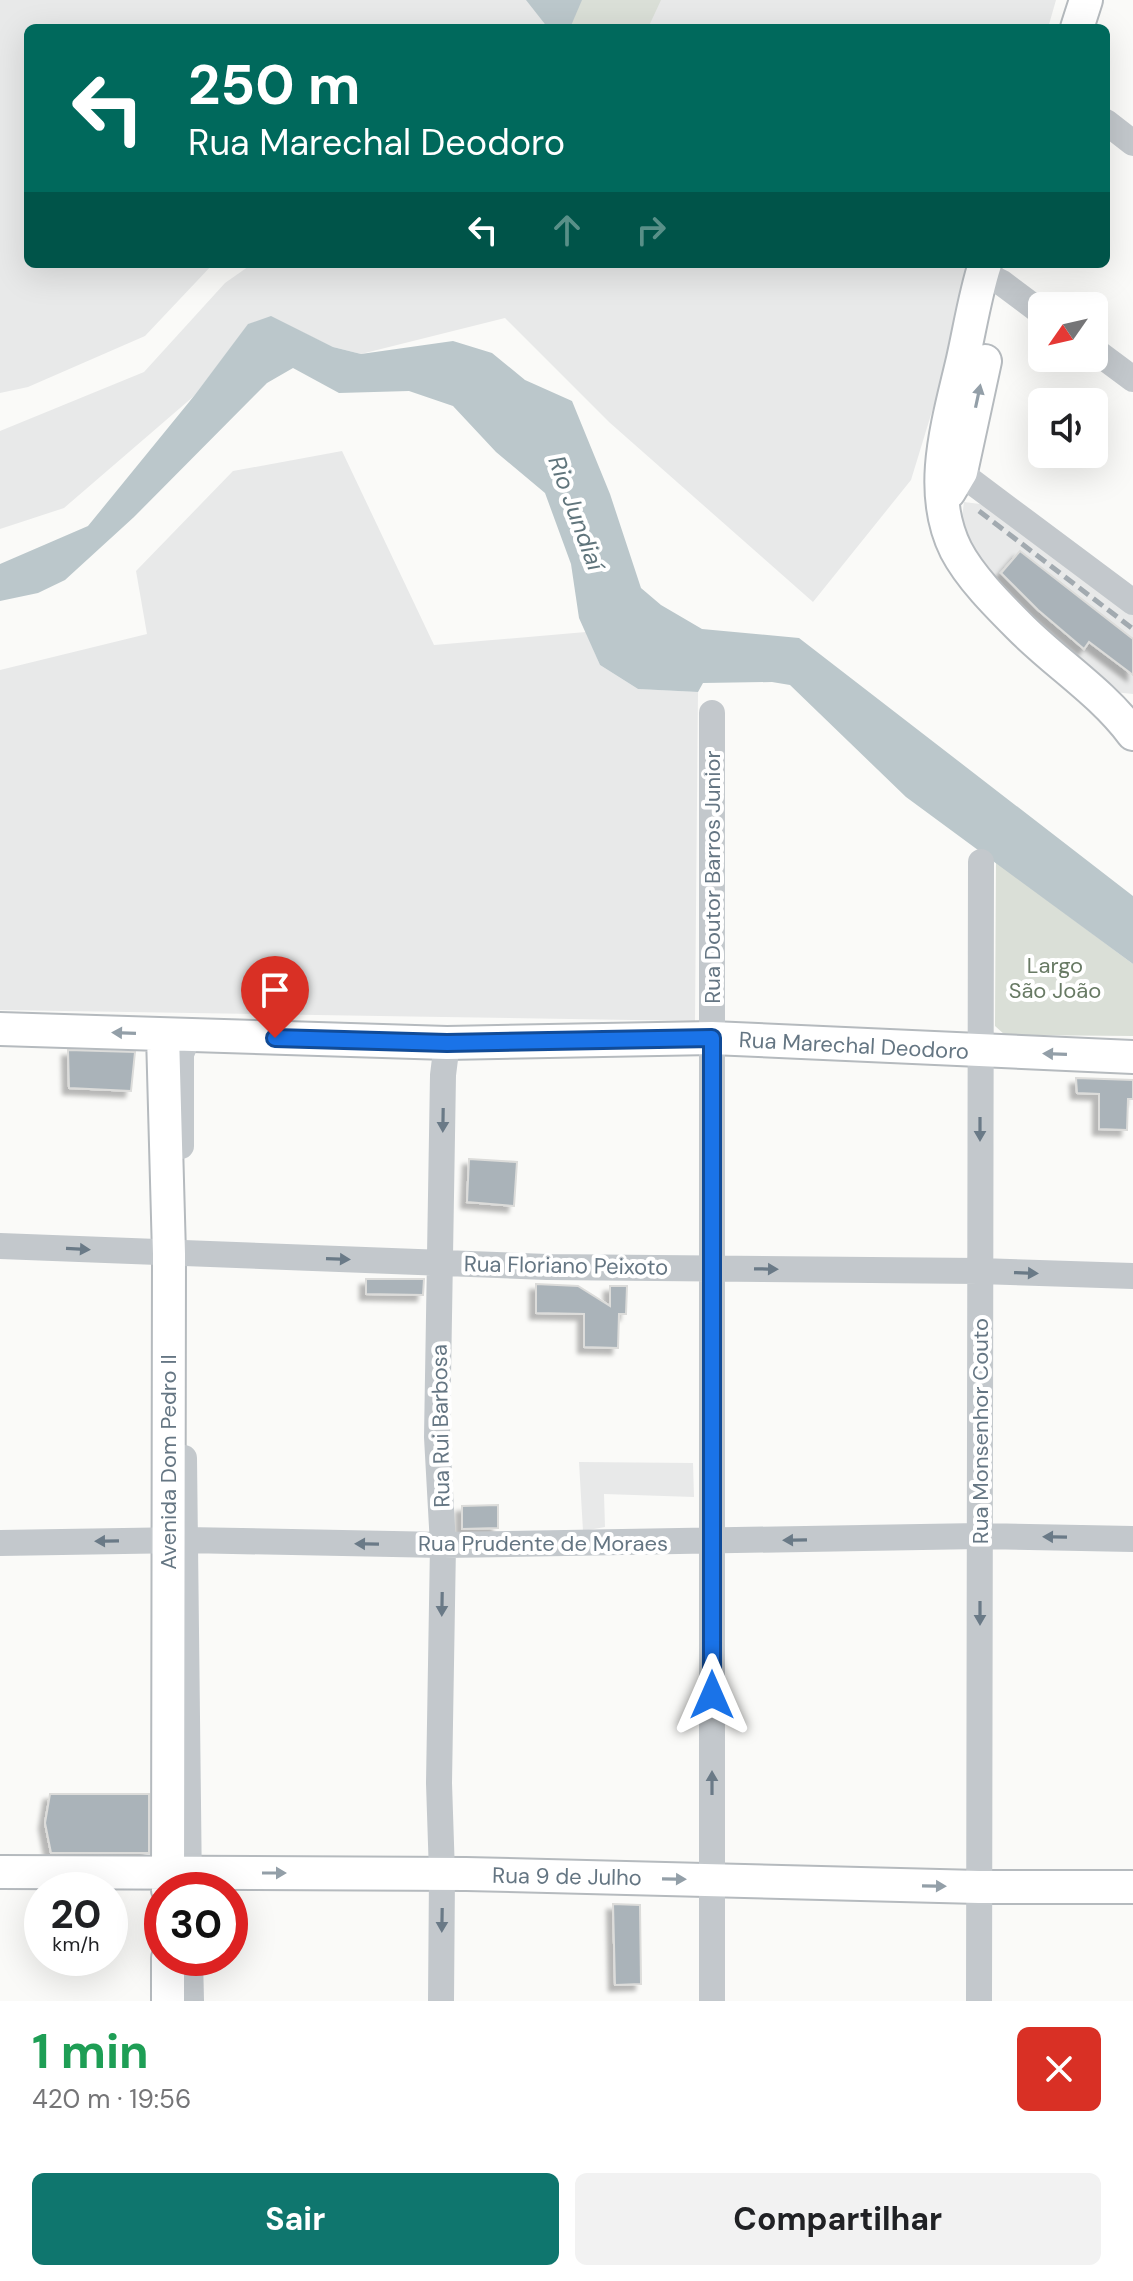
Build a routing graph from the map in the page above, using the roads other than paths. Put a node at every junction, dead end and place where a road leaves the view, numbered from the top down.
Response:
1 (1063, 0) edge
2 (1086, 0) edge
3 (1056, 24) edge
4 (1078, 24) edge
5 (1110, 125) edge
6 (1133, 143) edge
7 (994, 271) edge
8 (1028, 301) edge
9 (1108, 360) edge
10 (1133, 379) edge
11 (952, 460) junction
12 (1133, 602) edge
13 (712, 713) dead end
14 (1133, 734) edge
15 (981, 862) dead end
16 (0, 1029) edge
17 (176, 1035) junction
18 (712, 1038) junction
19 (447, 1043) junction
20 (981, 1051) junction
21 (1133, 1057) edge
22 (0, 1246) edge
23 (176, 1254) junction
24 (440, 1262) junction
25 (711, 1268) junction
26 (979, 1271) junction
27 (1133, 1276) edge
28 (980, 1536) junction
29 (1133, 1539) edge
30 (176, 1540) junction
31 (712, 1542) junction
32 (0, 1543) edge
33 (443, 1545) junction
34 (0, 1872) edge
35 (178, 1872) edge
36 (442, 1874) junction
37 (144, 1879) edge
38 (248, 1879) edge
39 (713, 1880) junction
40 (979, 1887) junction
41 (1133, 1887) edge
42 (168, 1976) edge
43 (190, 1976) edge
44 (168, 2001) edge
45 (191, 2001) edge
46 (441, 2001) edge
47 (712, 2001) edge
48 (979, 2001) edge

1 - 3 main road
2 - 4 main road
5 - 6 street
7 - 8 street
7 - 11 main road
9 - 10 street
11 - 12 street
11 - 14 main road
13 - 18 street, Rua Doutor Barros Junior
15 - 20 street, Rua Monsenhor Couto
17 -> 16 main road, Rua Marechal Deodoro
17 - 19 main road, Rua Marechal Deodoro
17 - 23 main road, Avenida Dom Pedro II
18 - 19 main road, Rua Marechal Deodoro
18 - 20 main road, Rua Marechal Deodoro
18 - 25 street, Rua Doutor Barros Junior
19 -> 24 street, Rua Rui Barbosa
21 -> 20 main road, Rua Marechal Deodoro
20 -> 26 street, Rua Monsenhor Couto
22 -> 23 street, Rua Floriano Peixoto
23 -> 24 street, Rua Floriano Peixoto
23 - 30 main road, Avenida Dom Pedro II
24 - 25 street, Rua Floriano Peixoto
24 - 33 street, Rua Rui Barbosa
25 -> 26 street, Rua Floriano Peixoto
25 - 31 street, Rua Doutor Barros Junior
26 -> 27 street, Rua Floriano Peixoto
26 - 28 street, Rua Monsenhor Couto
29 -> 28 street, Rua Prudente de Moraes
28 -> 31 street, Rua Prudente de Moraes
28 -> 40 street, Rua Monsenhor Couto
30 -> 32 street, Rua Prudente de Moraes
33 -> 30 street, Rua Prudente de Moraes
30 - 35 main road, Avenida Dom Pedro II
31 - 33 street, Rua Prudente de Moraes
39 -> 31 street, Rua Doutor Barros Junior
33 -> 36 street, Rua Rui Barbosa
34 - 37 main road, Rua 9 de Julho
38 -> 36 main road, Rua 9 de Julho
36 -> 39 main road, Rua 9 de Julho
36 -> 46 street, Rua Rui Barbosa
39 -> 40 main road, Rua 9 de Julho
39 - 47 street, Rua Doutor Barros Junior
40 - 41 main road, Rua 9 de Julho
40 - 48 street, Rua Monsenhor Couto
42 - 44 main road
43 - 45 street

